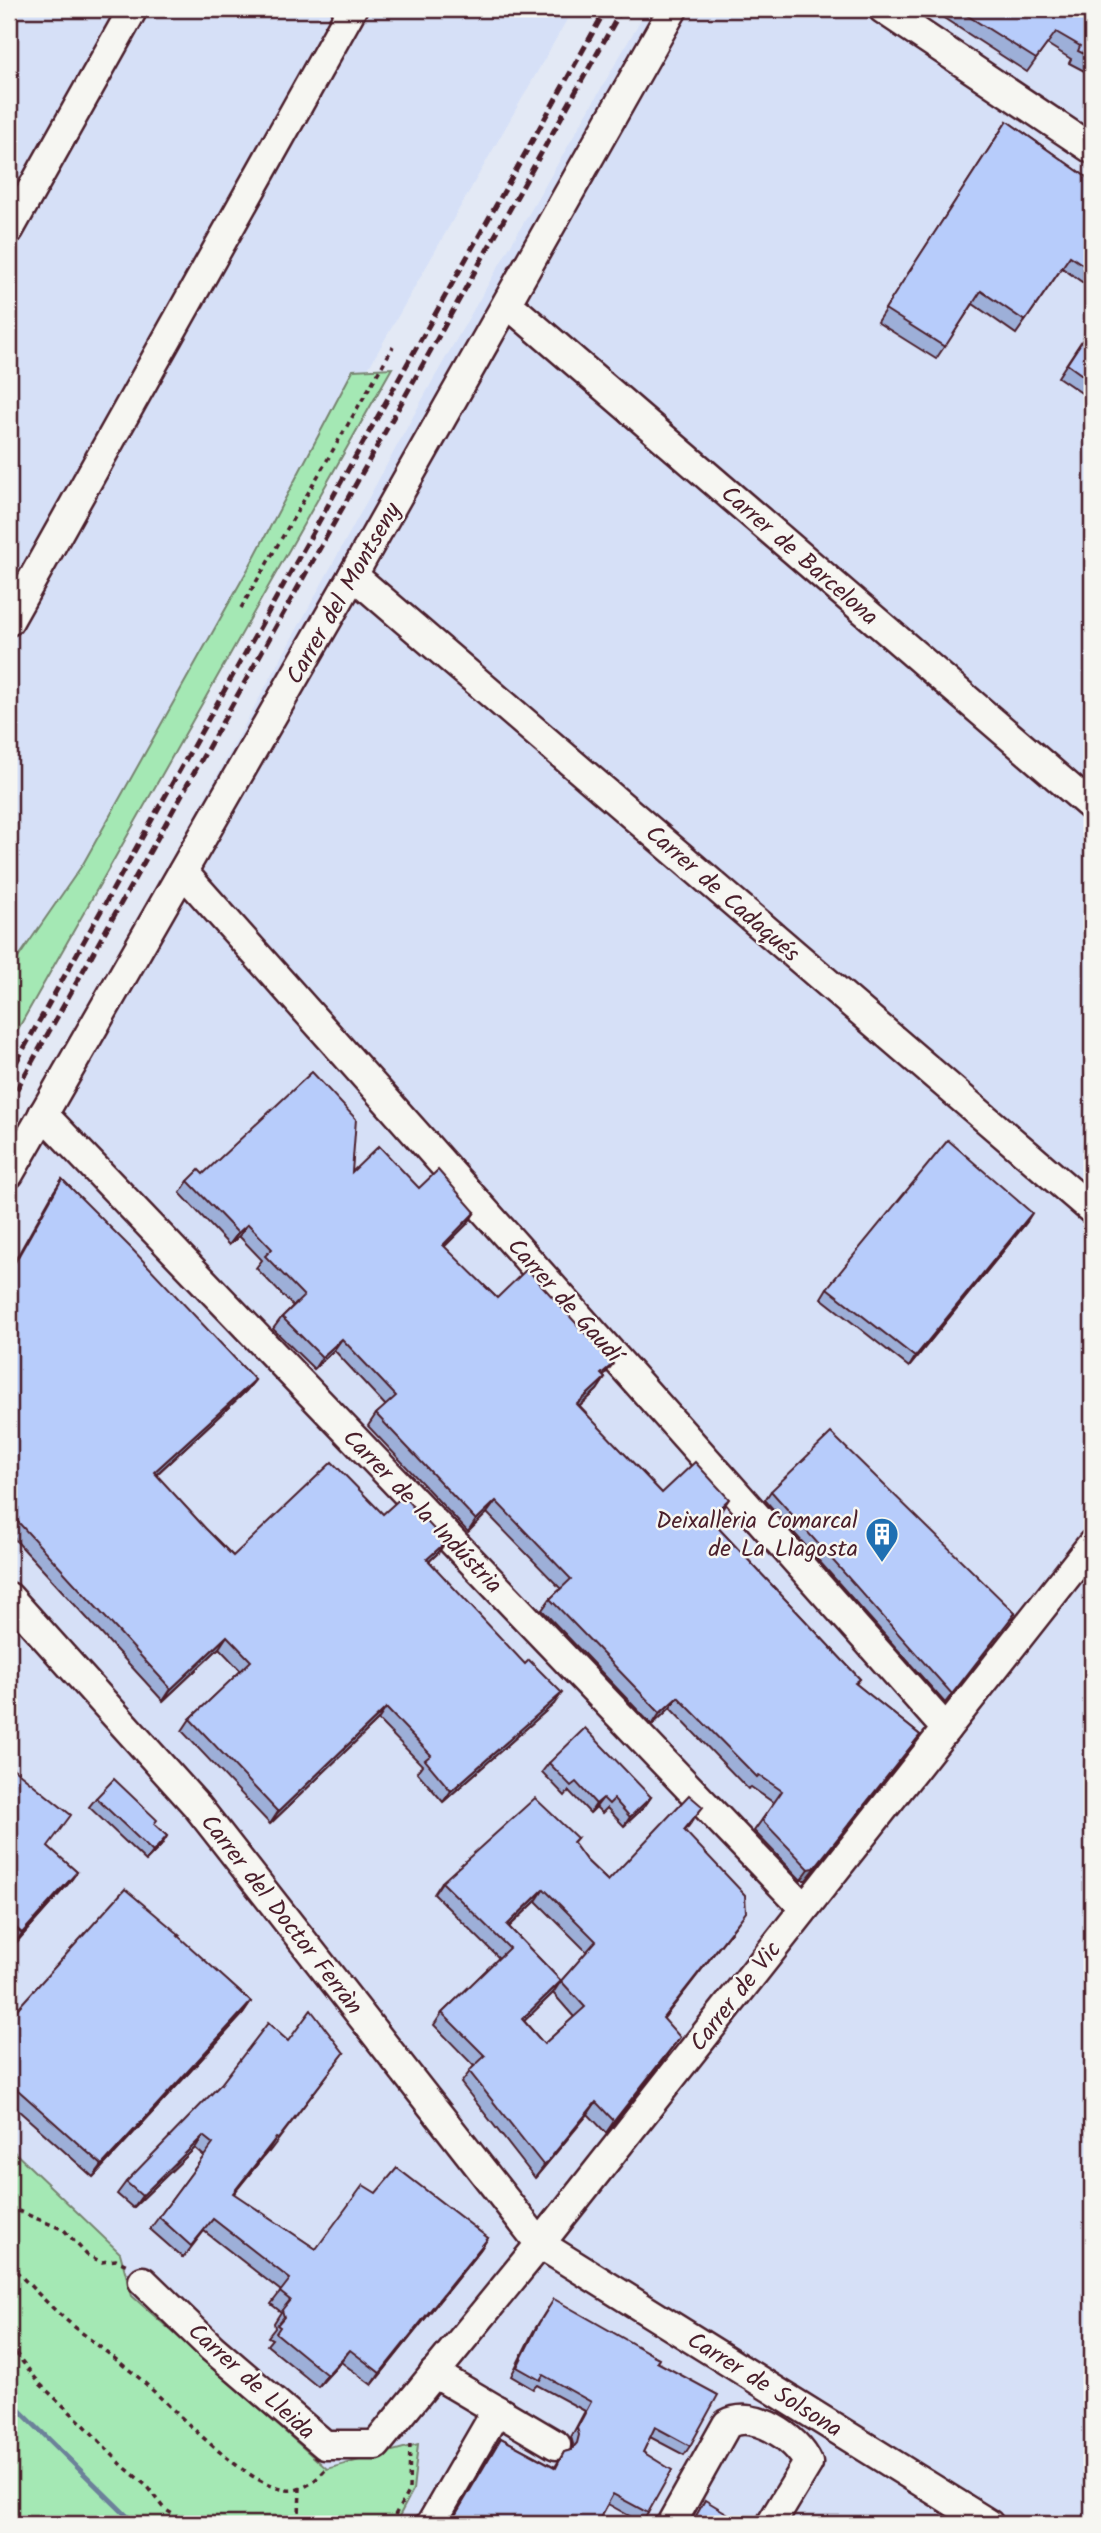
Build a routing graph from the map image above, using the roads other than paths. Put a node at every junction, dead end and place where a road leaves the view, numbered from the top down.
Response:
1 (133, 9) edge
2 (352, 9) edge
3 (673, 9) edge
4 (883, 9) edge
5 (1092, 149) edge
6 (9, 230) edge
7 (508, 304) junction
8 (354, 575) junction
9 (9, 621) edge
10 (1092, 807) edge
11 (183, 872) junction
12 (43, 1114) junction
13 (9, 1174) edge
14 (1092, 1210) edge
15 (1092, 1544) edge
16 (9, 1597) edge
17 (947, 1729) junction
18 (804, 1908) junction
19 (540, 2244) junction
20 (143, 2281) road end
21 (434, 2373) junction
22 (496, 2410) junction
23 (376, 2445) joint
24 (556, 2445) dead end
25 (431, 2524) edge
26 (671, 2524) edge
27 (771, 2524) edge
28 (989, 2524) edge

1 - 6 street
2 - 9 street
3 - 7 street, Carrer del Montseny
4 - 5 street
7 - 8 street, Carrer del Montseny
7 - 10 street, Carrer de Barcelona
8 - 11 street, Carrer del Montseny
8 - 14 street, Carrer de Cadaqués
11 - 12 street, Carrer del Montseny
11 - 17 street, Carrer de Gaudí
12 - 13 street, Carrer del Montseny
12 - 18 street, Carrer de la Indústria
15 - 17 street, Carrer de Vic
16 - 19 street, Carrer del Doctor Ferràn
17 - 18 street, Carrer de Vic
18 - 19 street, Carrer de Vic
19 - 21 street, Carrer de Vic
19 - 28 street, Carrer de Solsona
20 - 23 street, Carrer de Lleida
21 - 22 street
21 - 23 street, Carrer de Vic
22 - 24 street
22 - 25 street
26 - 27 street

